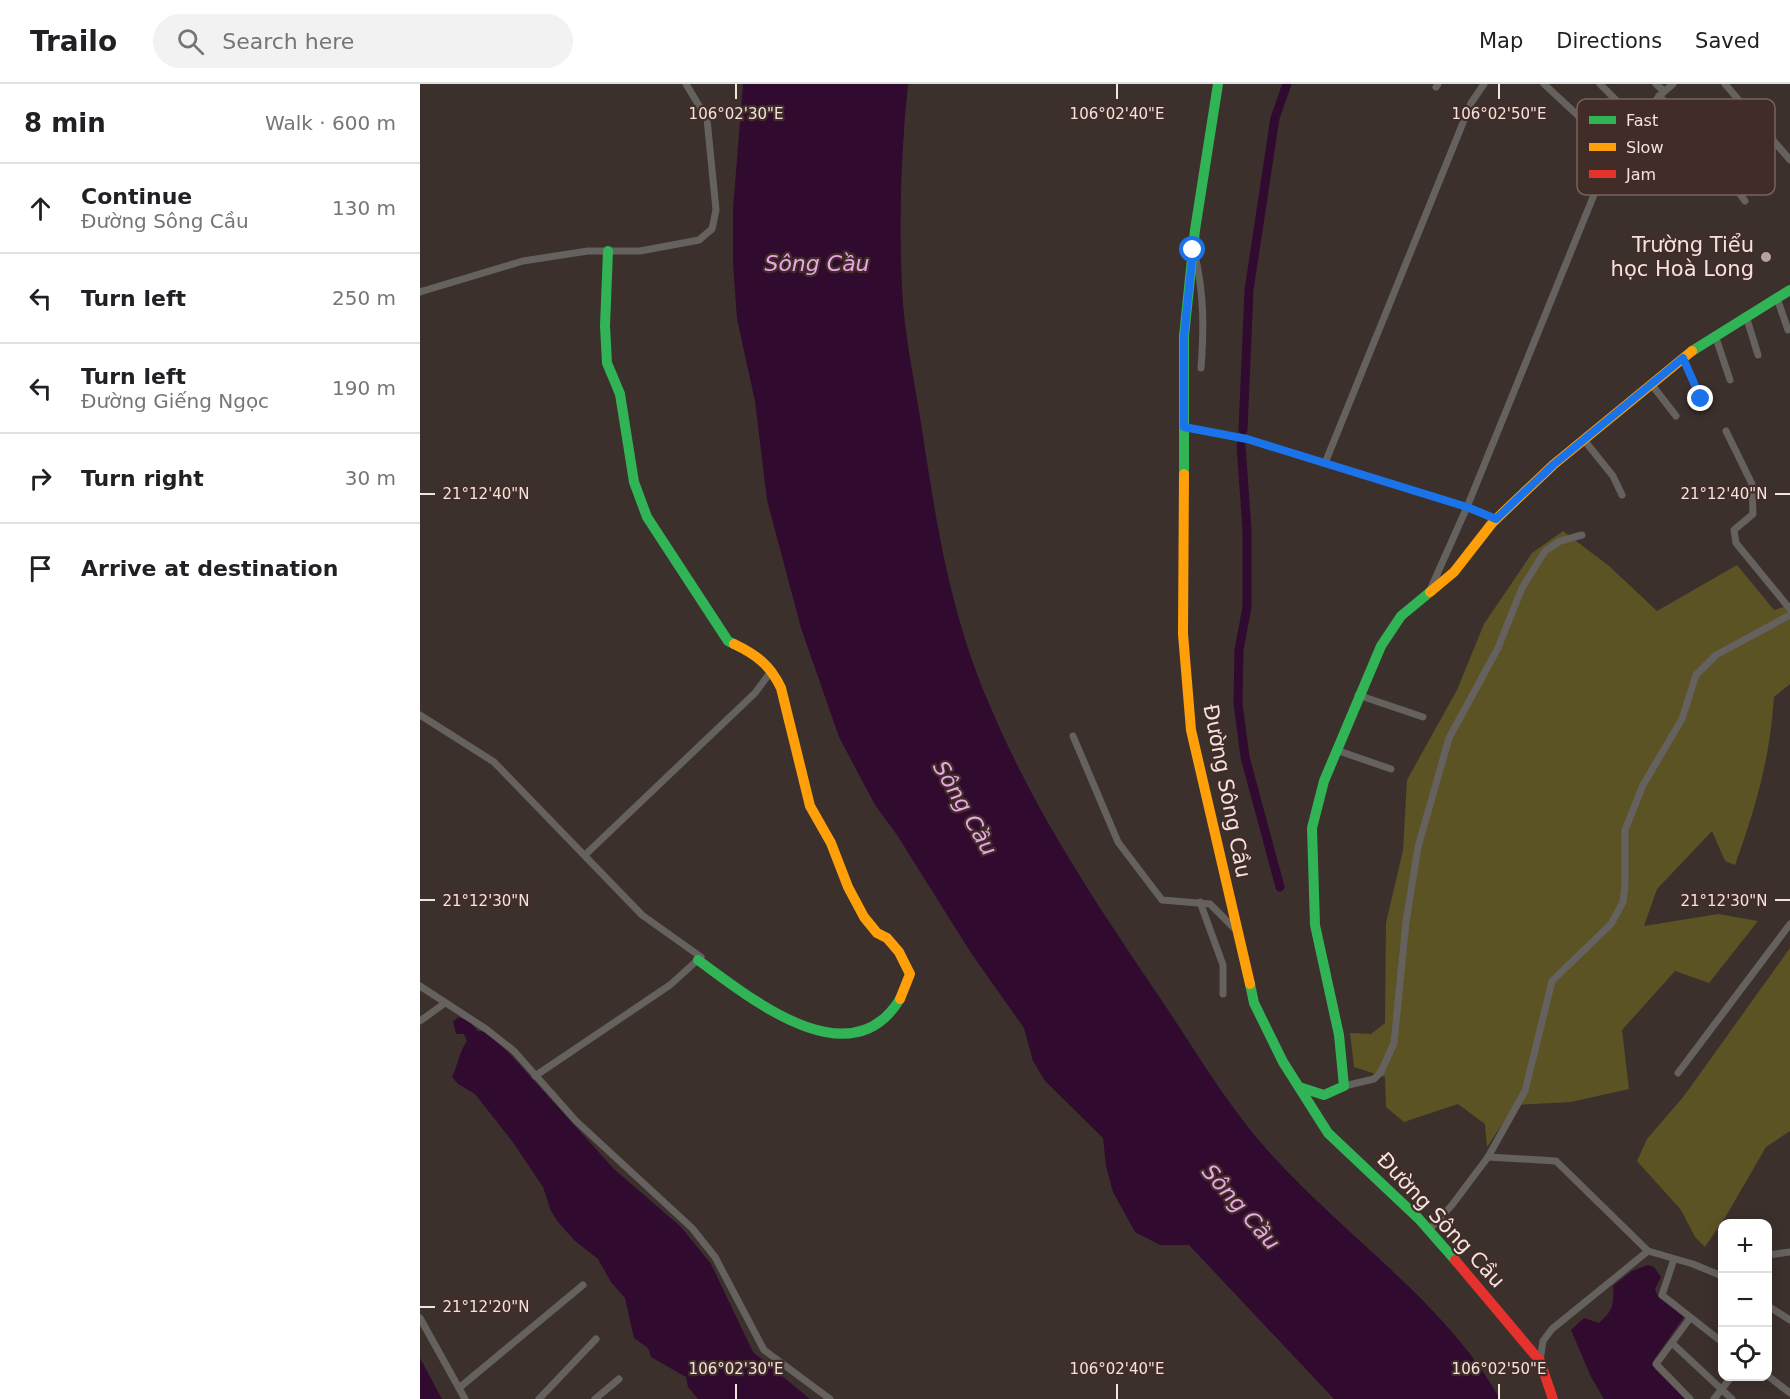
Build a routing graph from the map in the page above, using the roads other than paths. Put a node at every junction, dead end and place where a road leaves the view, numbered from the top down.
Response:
1 (686, 84) edge
2 (1218, 84) edge
3 (1484, 84) edge
4 (1544, 84) edge
5 (1600, 84) edge
6 (1656, 84) edge
7 (1673, 84) edge
8 (1725, 84) edge
9 (1662, 94) junction
10 (1615, 99) edge
11 (1658, 99) edge
12 (1666, 99) edge
13 (1738, 99) edge
14 (1577, 115) edge
15 (1775, 142) edge
16 (1790, 160) edge
17 (1594, 195) edge
18 (1741, 195) edge
19 (1745, 201) dead end
20 (1193, 250) junction
21 (608, 251) junction
22 (1790, 290) edge
23 (420, 292) edge
24 (1777, 298) junction
25 (1746, 316) junction
26 (1788, 330) dead end
27 (1715, 335) junction
28 (1758, 355) dead end
29 (1683, 358) junction
30 (1201, 368) dead end
31 (1730, 380) dead end
32 (1652, 385) junction
33 (1701, 399) dead end
34 (1676, 417) dead end
35 (1184, 427) junction
36 (1726, 431) dead end
37 (1584, 440) junction
38 (1325, 463) junction
39 (1622, 495) dead end
40 (1467, 507) junction
41 (1496, 519) junction
42 (1582, 535) dead end
43 (1429, 592) junction
44 (1790, 609) edge
45 (1790, 615) edge
46 (772, 670) junction
47 (1358, 695) junction
48 (420, 715) edge
49 (1423, 717) dead end
50 (1073, 736) dead end
51 (1336, 750) junction
52 (1391, 769) dead end
53 (585, 855) junction
54 (1200, 902) junction
55 (1790, 924) edge
56 (1236, 930) junction
57 (698, 960) junction
58 (420, 986) edge
59 (1223, 994) dead end
60 (445, 1003) junction
61 (420, 1021) edge
62 (1678, 1073) dead end
63 (535, 1076) junction
64 (1299, 1086) junction
65 (1344, 1086) junction
66 (1488, 1157) junction
67 (1428, 1230) junction
68 (1647, 1251) junction
69 (1790, 1252) edge
70 (1772, 1255) edge
71 (1674, 1259) junction
72 (1718, 1274) edge
73 (583, 1285) dead end
74 (1772, 1309) edge
75 (420, 1318) edge
76 (1690, 1318) junction
77 (1790, 1320) edge
78 (596, 1339) dead end
79 (1718, 1339) edge
80 (1672, 1343) junction
81 (1540, 1361) junction
82 (619, 1379) dead end
83 (1772, 1380) edge
84 (1728, 1381) edge
85 (459, 1388) junction
86 (1721, 1389) junction
87 (1790, 1393) edge
88 (465, 1399) edge
89 (539, 1399) edge
90 (595, 1399) edge
91 (830, 1399) edge
92 (1553, 1399) edge
93 (1690, 1399) edge
94 (1714, 1399) edge
95 (1732, 1399) edge

1 - 21 street
2 - 20 main road, Đường Sông Cầu
3 - 38 street
4 - 14 street
5 - 10 street
6 - 9 street
7 - 9 street
8 - 13 street
9 - 11 street
9 - 12 street
15 - 16 street
17 - 40 street
18 - 19 street
20 - 30 street
20 - 35 main road, Đường Sông Cầu
21 - 23 street
21 - 46 main road
22 - 24 main road
24 - 25 main road
24 - 26 street
25 - 27 main road
25 - 28 street
27 - 29 main road
27 - 31 street
29 - 32 main road
29 - 33 street
32 - 34 street
32 - 37 main road
35 - 38 street
35 - 56 main road, Đường Sông Cầu
36 - 44 street
37 - 39 street
37 - 41 main road
38 - 40 street
40 - 41 street
40 - 43 street
41 - 43 main road
42 - 65 street
43 - 47 main road
45 - 66 street
46 - 53 street
46 - 57 main road
47 - 49 street
47 - 51 main road
48 - 53 street
50 - 54 street
51 - 52 street
51 - 65 main road
53 - 57 street
54 - 56 street
54 - 59 street
55 - 62 street
56 - 64 main road, Đường Sông Cầu
57 - 63 street
58 - 60 street
60 - 61 street
60 - 63 street
63 - 91 street
64 - 65 main road
64 - 67 main road, Đường Sông Cầu
66 - 67 street
66 - 68 street
67 - 81 main road, Đường Sông Cầu
68 - 71 street
68 - 81 street
69 - 70 street
71 - 72 street
71 - 76 street
73 - 85 street
74 - 77 street
75 - 85 street
76 - 79 street
76 - 80 street
78 - 89 street
80 - 86 street
80 - 93 street
81 - 92 main road, Đường Sông Cầu
82 - 90 street
83 - 87 street
84 - 86 street
85 - 88 street
86 - 94 street
86 - 95 street

